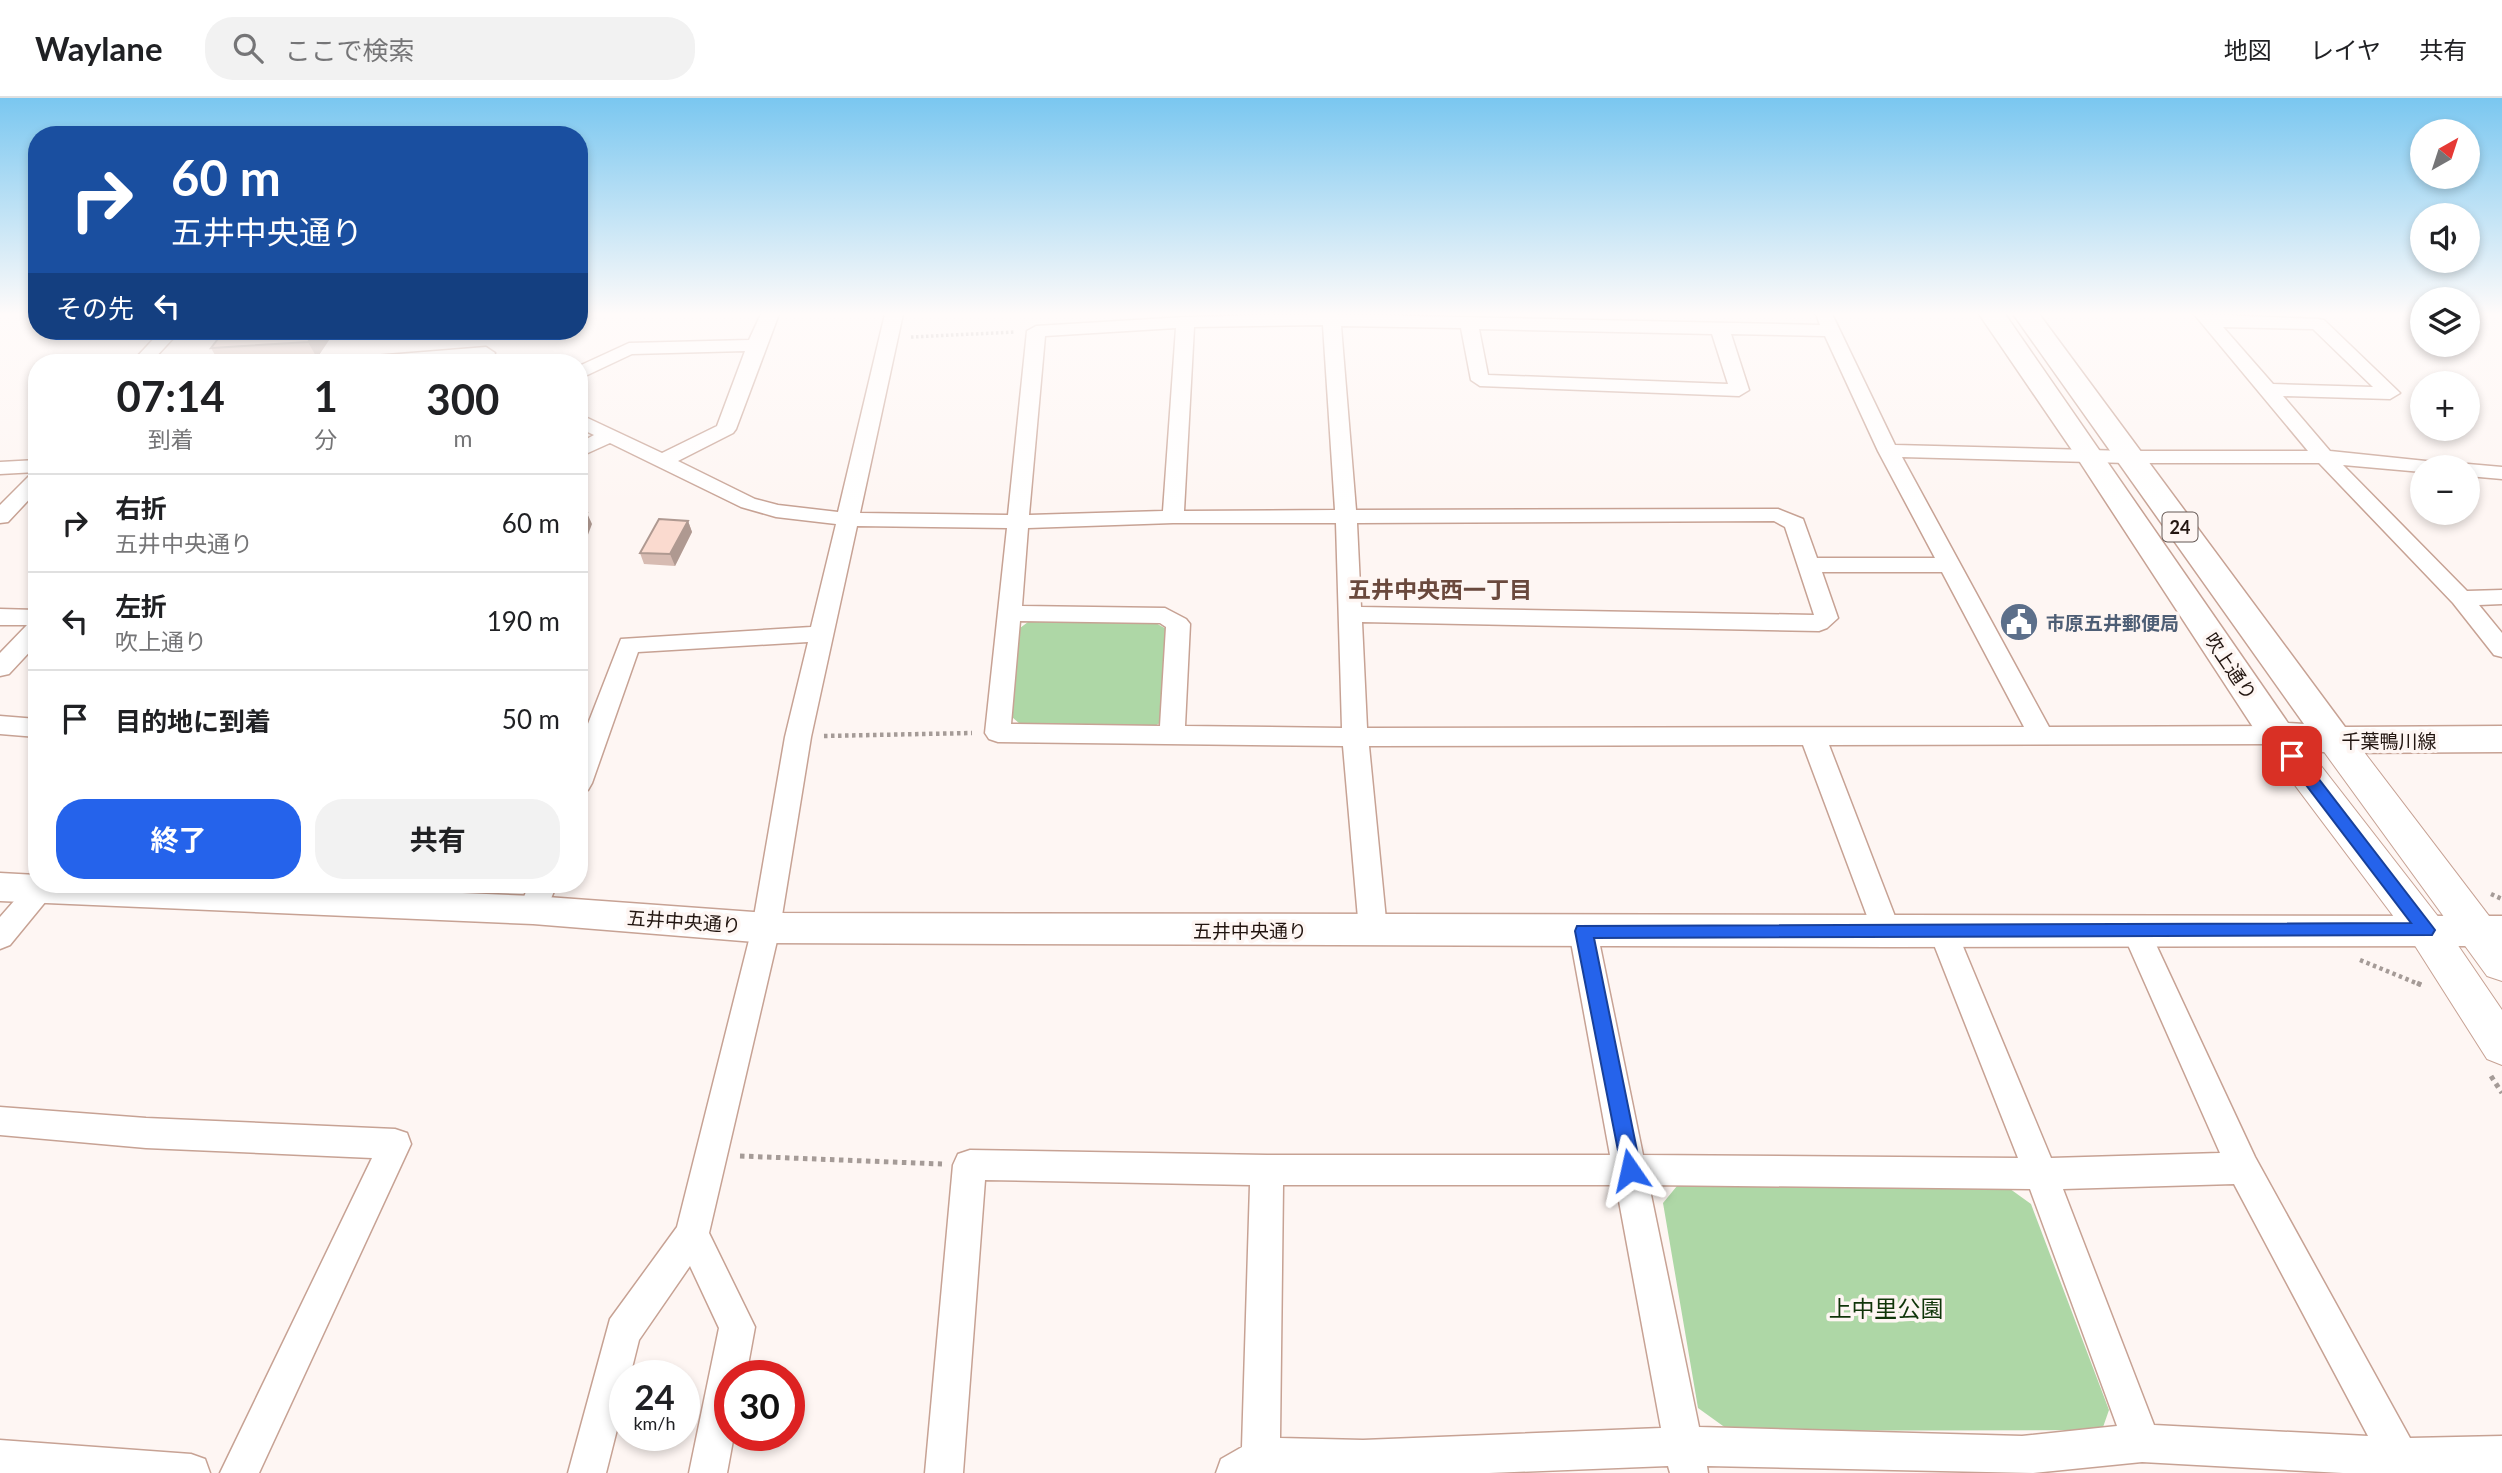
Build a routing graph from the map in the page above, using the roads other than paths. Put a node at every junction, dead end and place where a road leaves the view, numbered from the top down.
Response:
1 (744, 378) edge
2 (879, 378) edge
3 (1032, 378) edge
4 (1182, 378) edge
5 (1336, 378) edge
6 (1480, 378) edge
7 (1735, 378) edge
8 (1853, 378) edge
9 (2037, 378) edge
10 (2072, 378) edge
11 (2257, 378) edge
12 (2375, 378) edge
13 (2267, 390) junction
14 (588, 424) edge
15 (609, 435) junction
16 (588, 446) edge
17 (1888, 452) junction
18 (2091, 456) junction
19 (2128, 457) junction
20 (2324, 457) junction
21 (660, 462) junction
22 (2410, 465) edge
23 (28, 467) edge
24 (0, 468) edge
25 (2480, 471) edge
26 (2502, 473) edge
27 (28, 488) edge
28 (1346, 516) junction
29 (0, 517) edge
30 (1173, 517) junction
31 (847, 519) junction
32 (1018, 522) junction
33 (1810, 565) junction
34 (1949, 565) junction
35 (2502, 597) edge
36 (2461, 598) junction
37 (1009, 613) junction
38 (1351, 614) junction
39 (0, 617) edge
40 (28, 618) edge
41 (821, 634) junction
42 (28, 638) edge
43 (2502, 649) edge
44 (0, 668) edge
45 (0, 725) edge
46 (28, 727) edge
47 (1172, 735) junction
48 (2277, 735) junction
49 (2042, 736) junction
50 (1355, 737) junction
51 (1813, 737) junction
52 (2502, 739) edge
53 (2335, 740) junction
54 (588, 758) edge
55 (28, 886) edge
56 (0, 887) edge
57 (38, 893) edge
58 (358, 893) edge
59 (538, 897) edge
60 (766, 928) junction
61 (2135, 929) junction
62 (1373, 930) junction
63 (2426, 930) junction
64 (2491, 930) edge
65 (1583, 931) junction
66 (1887, 932) junction
67 (1943, 932) junction
68 (0, 937) edge
69 (2502, 964) edge
70 (2494, 1058) edge
71 (0, 1121) edge
72 (2244, 1168) junction
73 (1267, 1170) junction
74 (1630, 1170) junction
75 (2041, 1174) junction
76 (692, 1234) junction
77 (2142, 1443) junction
78 (2502, 1455) edge
79 (0, 1459) edge
80 (1687, 1460) edge
81 (2025, 1464) edge
82 (1248, 1465) edge
83 (2404, 1465) edge
84 (1363, 1466) edge
85 (191, 1473) edge
86 (239, 1473) edge
87 (587, 1473) edge
88 (708, 1473) edge
89 (944, 1473) edge

1 - 21 street
2 - 31 street
3 - 32 street
4 - 30 street
5 - 28 street
6 - 7 street
8 - 17 street
9 - 18 main road, 吹上通り / 24
10 - 19 main road, 吹上通り / 24
11 - 13 street
12 - 13 street
13 - 20 street
14 - 15 street
15 - 16 street
15 - 21 street
17 - 18 street
17 - 34 street
18 - 19 street
18 - 48 main road, 吹上通り / 24
19 - 20 street
19 - 53 main road, 吹上通り / 24
20 - 22 street
20 - 36 street
21 - 31 street
23 - 24 street
25 - 26 street
27 - 29 street
28 - 30 street
28 - 33 street
28 - 38 street
30 - 32 street
31 - 32 street
31 - 41 street
32 - 37 street
33 - 34 street
33 - 38 street
34 - 49 street
35 - 36 street
36 - 43 street
37 - 47 street
37 - 47 street
38 - 50 street
39 - 40 street
41 - 54 street
41 - 60 street
42 - 44 street
45 - 46 street
47 - 50 street
48 - 49 street
48 - 53 main road, 千葉鴨川線
48 - 63 main road, 吹上通り
49 - 51 street
50 - 51 street
50 - 62 street
51 - 66 street
52 - 53 main road, 千葉鴨川線
53 - 64 main road, 吹上通り
55 - 56 street, 五井中央通り
57 - 68 street
58 - 59 street, 五井中央通り
59 - 60 street, 五井中央通り
60 - 62 street, 五井中央通り
60 - 76 street
61 - 63 street, 五井中央通り
61 - 67 street, 五井中央通り
61 - 72 street
62 - 65 street, 五井中央通り
63 - 64 street, 五井中央通り
63 - 70 main road, 吹上通り
64 - 69 main road, 吹上通り
65 - 66 street, 五井中央通り
65 - 74 street
66 - 67 street, 五井中央通り
67 - 75 street
71 - 86 street
72 - 75 street
72 - 83 street
73 - 74 street
73 - 82 street
73 - 89 street
74 - 75 street
74 - 80 street
75 - 77 street
76 - 87 street
76 - 88 street
77 - 81 street
77 - 83 street
78 - 83 street
79 - 85 street
80 - 81 street
80 - 84 street
82 - 84 street

